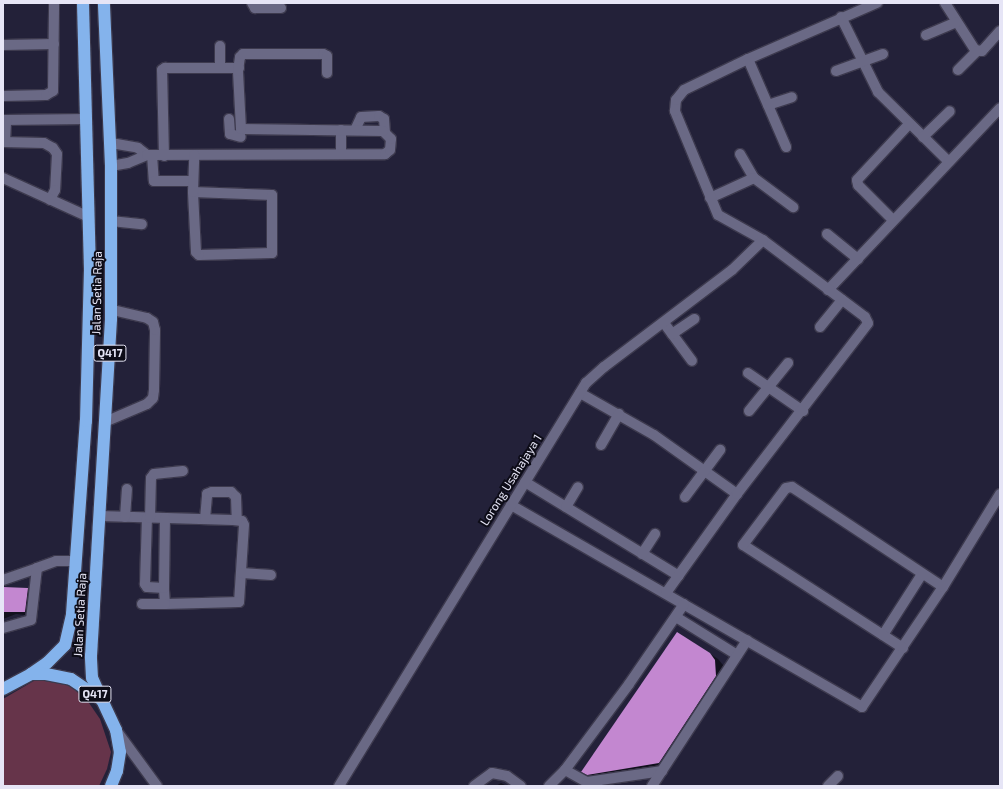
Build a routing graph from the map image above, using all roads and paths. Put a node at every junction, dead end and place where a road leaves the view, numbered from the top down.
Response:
1 (54, 3) edge
2 (83, 3) edge
3 (104, 3) edge
4 (252, 3) edge
5 (877, 3) edge
6 (945, 3) edge
7 (281, 8) dead end
8 (841, 17) junction
9 (956, 22) junction
10 (1000, 31) edge
11 (926, 35) dead end
12 (54, 44) junction
13 (3, 45) edge
14 (220, 46) dead end
15 (977, 51) junction
16 (883, 54) dead end
17 (748, 58) junction
18 (862, 62) junction
19 (220, 68) junction
20 (238, 68) junction
21 (958, 70) dead end
22 (836, 71) dead end
23 (327, 73) dead end
24 (3, 96) edge
25 (792, 97) dead end
26 (768, 105) junction
27 (1000, 108) edge
28 (950, 111) dead end
29 (87, 119) junction
30 (229, 119) dead end
31 (4, 120) edge
32 (909, 124) junction
33 (340, 130) junction
34 (355, 130) junction
35 (385, 132) junction
36 (241, 133) junction
37 (923, 137) junction
38 (4, 142) edge
39 (111, 144) junction
40 (786, 147) dead end
41 (341, 153) junction
42 (740, 154) dead end
43 (150, 155) junction
44 (194, 155) junction
45 (241, 155) junction
46 (164, 156) junction
47 (948, 161) junction
48 (111, 166) junction
49 (3, 178) edge
50 (754, 178) junction
51 (193, 181) junction
52 (193, 192) junction
53 (710, 198) junction
54 (50, 200) junction
55 (793, 207) dead end
56 (89, 217) junction
57 (893, 220) junction
58 (111, 221) junction
59 (142, 224) dead end
60 (827, 234) dead end
61 (763, 240) junction
62 (858, 258) junction
63 (828, 290) junction
64 (842, 300) junction
65 (111, 310) junction
66 (694, 319) dead end
67 (664, 323) junction
68 (820, 328) dead end
69 (672, 334) junction
70 (692, 362) dead end
71 (788, 363) dead end
72 (748, 373) dead end
73 (769, 388) junction
74 (580, 393) junction
75 (749, 411) dead end
76 (803, 411) junction
77 (619, 414) junction
78 (106, 421) junction
79 (601, 445) dead end
80 (720, 450) dead end
81 (183, 471) dead end
82 (705, 471) junction
83 (525, 482) junction
84 (578, 487) dead end
85 (127, 490) dead end
86 (737, 494) junction
87 (1000, 494) edge
88 (685, 497) dead end
89 (511, 505) junction
90 (566, 507) junction
91 (100, 516) junction
92 (125, 517) junction
93 (149, 518) junction
94 (165, 518) junction
95 (205, 519) junction
96 (237, 520) junction
97 (655, 534) dead end
98 (642, 554) junction
99 (76, 561) junction
100 (37, 568) junction
101 (242, 573) junction
102 (922, 574) junction
103 (271, 575) dead end
104 (679, 576) junction
105 (3, 580) edge
106 (943, 586) junction
107 (164, 588) junction
108 (666, 593) junction
109 (142, 604) dead end
110 (165, 604) junction
111 (684, 604) junction
112 (676, 618) junction
113 (3, 628) edge
114 (883, 635) junction
115 (747, 640) junction
116 (903, 648) junction
117 (737, 655) junction
118 (31, 674) junction
119 (3, 689) edge
120 (102, 700) junction
121 (116, 730) junction
122 (565, 770) junction
123 (662, 770) junction
124 (838, 776) dead end
125 (111, 786) edge
126 (157, 786) edge
127 (339, 786) edge
128 (474, 786) edge
129 (521, 786) edge
130 (549, 786) edge
131 (652, 786) edge
132 (828, 786) edge

1 - 12 street
2 - 29 highway, Jalan Setia Raja / Q417
3 - 39 highway, Jalan Setia Raja / Q417
4 - 7 street
5 - 8 street
6 - 9 street
8 - 17 street
8 - 18 street
9 - 11 street
9 - 15 street
10 - 15 street
12 - 13 street
12 - 24 street
14 - 19 street
15 - 21 street
16 - 18 street
17 - 26 street
17 - 53 street
18 - 22 street
18 - 32 street
19 - 20 street
19 - 46 street
20 - 23 street
20 - 36 street
25 - 26 street
26 - 40 street
27 - 47 street
28 - 37 street
29 - 31 street
29 - 56 highway, Jalan Setia Raja / Q417
30 - 36 street
31 - 38 street
32 - 37 street
32 - 57 street
33 - 34 street
33 - 36 street
33 - 41 street
34 - 35 street
34 - 35 street
35 - 41 street
36 - 45 street
37 - 47 street
38 - 54 street
39 - 43 street
39 - 48 highway, Jalan Setia Raja / Q417
41 - 45 street
42 - 50 street
43 - 46 street
43 - 48 street
43 - 51 street
44 - 45 street
44 - 46 street
44 - 51 street
47 - 57 street
48 - 58 highway, Jalan Setia Raja / Q417
49 - 54 street
50 - 53 street
50 - 55 street
51 - 52 street
52 - 52 street
53 - 61 street
54 - 56 street
56 - 99 highway, Jalan Setia Raja / Q417
57 - 62 street
58 - 59 street
58 - 65 highway, Jalan Setia Raja / Q417
60 - 62 street
61 - 63 street
61 - 67 street, Lorong Usahajaya 1
62 - 63 street
63 - 64 street
64 - 68 street
64 - 76 street
65 - 78 highway, Jalan Setia Raja / Q417
65 - 78 street
66 - 69 street
67 - 69 street
67 - 74 street, Lorong Usahajaya 1
69 - 70 street
71 - 73 street
72 - 73 street
73 - 75 street
73 - 76 street
74 - 77 street
74 - 83 street, Lorong Usahajaya 1
76 - 86 street
77 - 79 street
77 - 82 street
78 - 91 highway, Jalan Setia Raja / Q417
80 - 82 street
81 - 93 street
82 - 86 street
82 - 88 street
83 - 89 street, Lorong Usahajaya 1
83 - 90 street
84 - 90 street
85 - 92 street
86 - 104 street
87 - 106 street
89 - 108 street
89 - 127 street, Lorong Usahajaya 1
90 - 98 street
91 - 92 street
91 - 120 highway, Jalan Setia Raja / Q417
92 - 93 street
93 - 94 street
93 - 107 street
94 - 95 street
94 - 107 street
95 - 96 street
95 - 96 street
96 - 101 street
97 - 98 street
98 - 104 street
99 - 100 street
99 - 118 highway, Jalan Setia Raja / Q417
100 - 105 street
100 - 113 street
101 - 103 street
101 - 110 street
102 - 106 street
102 - 114 street
102 - 114 street
104 - 108 street
106 - 116 street
107 - 110 street
108 - 111 street
109 - 110 street
111 - 112 street
111 - 115 street
112 - 117 street
112 - 122 street
114 - 116 street
115 - 116 street
115 - 117 street
117 - 123 street
118 - 119 highway, Jalan Setia Raja / Q417
118 - 120 highway, Q417
120 - 121 highway, Jalan Setia Raja / Q417
121 - 125 highway, Jalan Setia Raja / Q417
121 - 126 street
122 - 123 street
122 - 130 street
123 - 131 street
124 - 132 street
128 - 129 street

